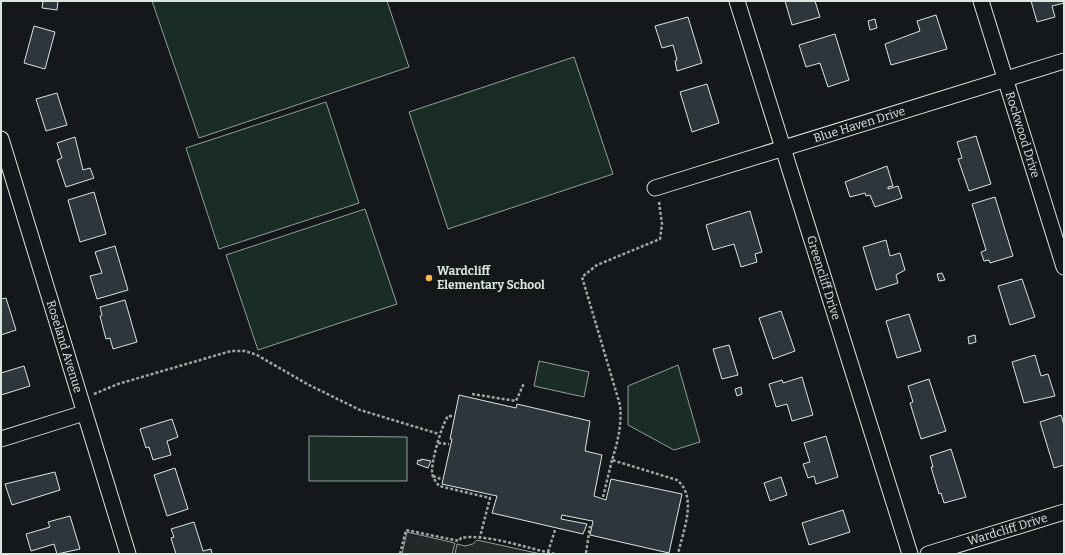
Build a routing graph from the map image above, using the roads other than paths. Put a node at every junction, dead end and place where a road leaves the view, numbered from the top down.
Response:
1 (737, 1) edge
2 (981, 1) edge
3 (1064, 61) edge
4 (1005, 79) junction
5 (1, 139) edge
6 (783, 149) junction
7 (655, 188) road end
8 (1064, 267) edge
9 (84, 413) junction
10 (1, 439) edge
11 (1064, 512) edge
12 (128, 554) edge
13 (910, 554) edge
14 (928, 554) edge

1 - 6 street, Greencliff Drive
2 - 4 street, Rockwood Drive
3 - 4 street, Blue Haven Drive
4 - 6 street, Blue Haven Drive
4 - 8 street, Rockwood Drive
5 - 9 street, Roseland Avenue
6 - 7 street, Blue Haven Drive
6 - 13 street, Greencliff Drive
9 - 10 street
9 - 12 street, Roseland Avenue
11 - 14 street, Wardcliff Drive

